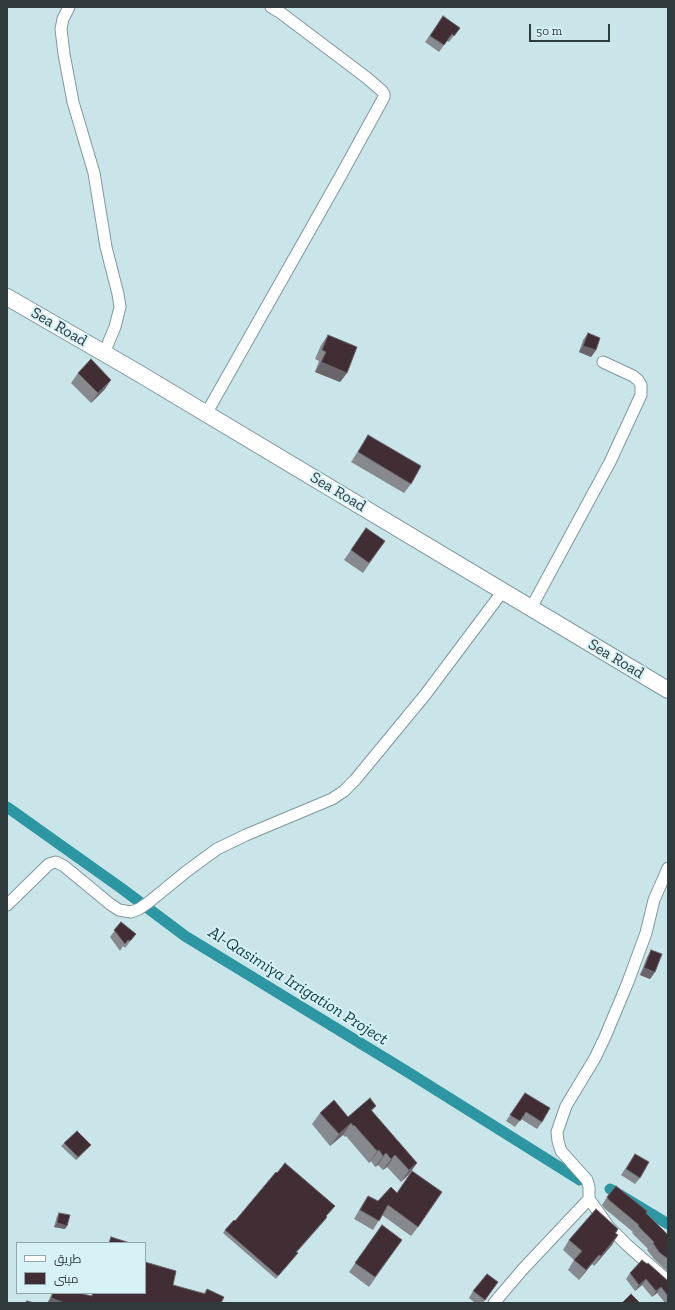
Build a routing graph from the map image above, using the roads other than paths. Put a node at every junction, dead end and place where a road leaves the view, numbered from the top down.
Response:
1 (69, 7) edge
2 (271, 7) edge
3 (7, 297) edge
4 (104, 353) junction
5 (603, 362) dead end
6 (206, 414) junction
7 (503, 591) junction
8 (531, 608) junction
9 (668, 690) edge
10 (668, 868) edge
11 (7, 905) edge
12 (589, 1199) junction
13 (668, 1281) edge
14 (494, 1303) edge

1 - 4 street
2 - 6 street
3 - 4 highway, Sea Road
4 - 6 highway, Sea Road
5 - 8 street
6 - 7 highway, Sea Road
7 - 8 highway, Sea Road
7 - 11 street
8 - 9 highway, Sea Road
10 - 12 street
12 - 13 street
12 - 14 street

